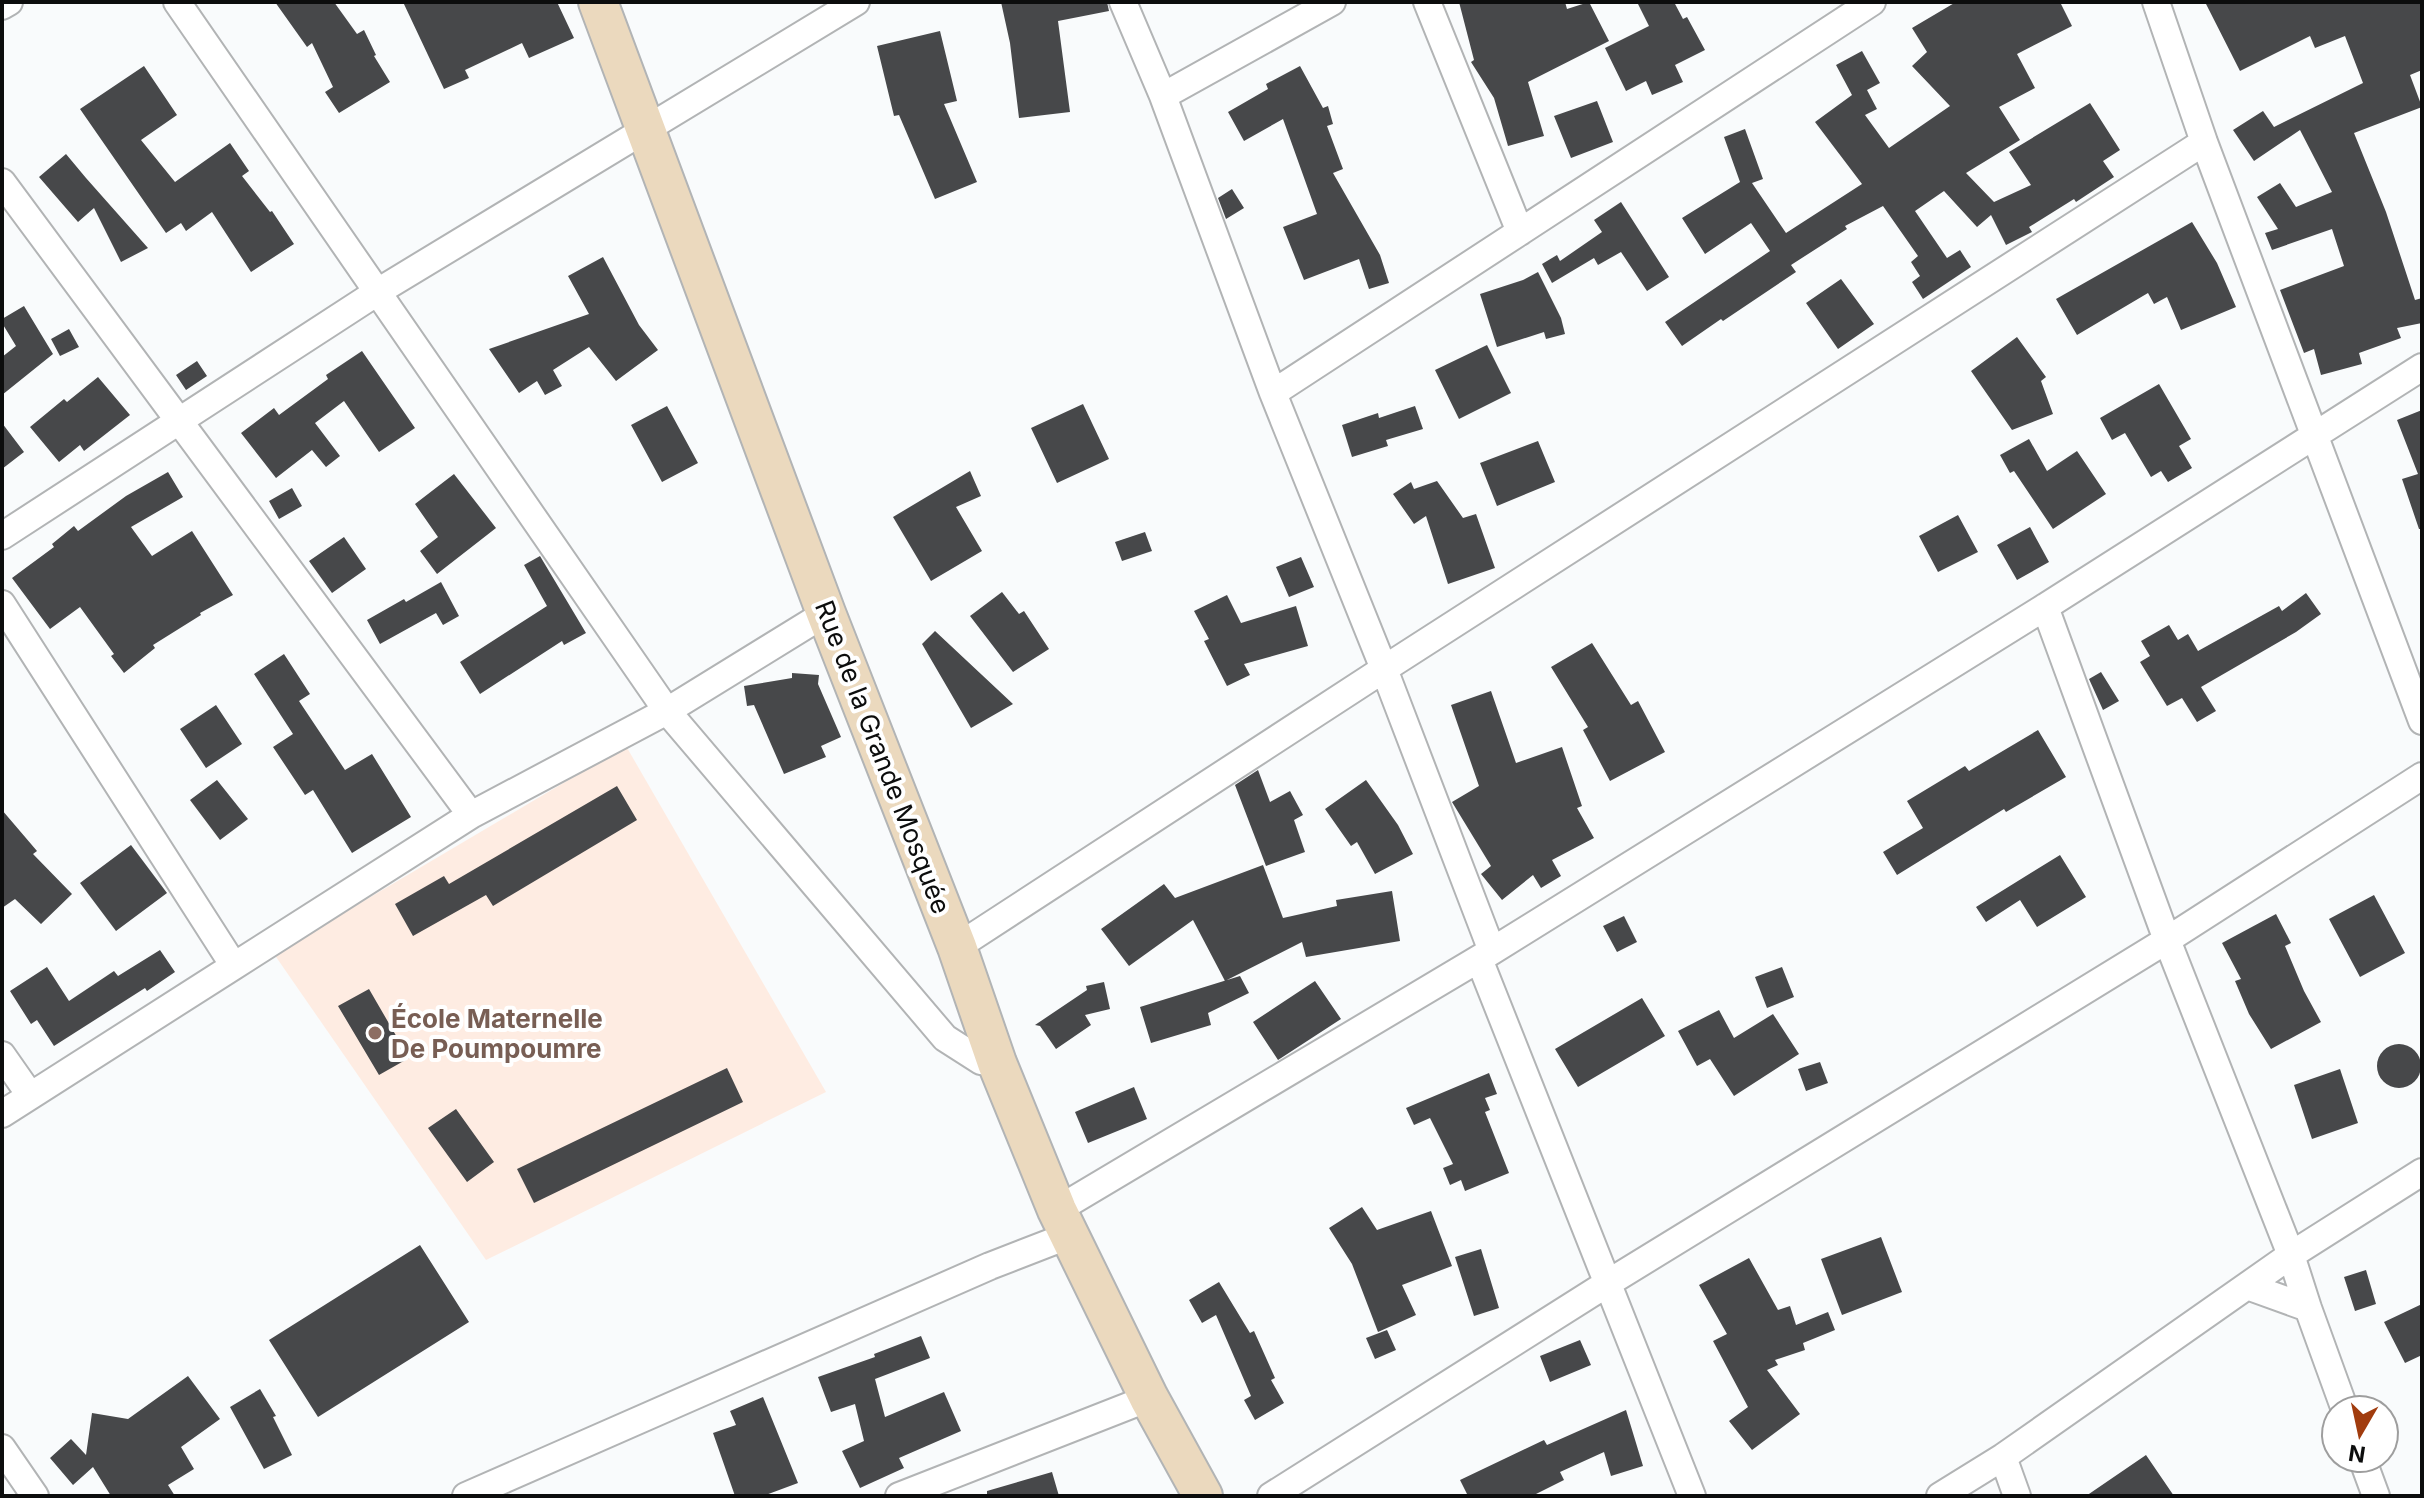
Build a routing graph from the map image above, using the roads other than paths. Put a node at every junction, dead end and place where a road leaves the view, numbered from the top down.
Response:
1 (9, 2) edge
2 (177, 2) edge
3 (598, 2) edge
4 (856, 2) edge
5 (1123, 2) edge
6 (1332, 2) edge
7 (1427, 2) edge
8 (1872, 2) edge
9 (2156, 2) edge
10 (2, 6) edge
11 (1163, 96) junction
12 (645, 130) junction
13 (2204, 142) junction
14 (2, 182) edge
15 (1520, 232) junction
16 (379, 291) junction
17 (2422, 367) edge
18 (1273, 393) junction
19 (181, 420) junction
20 (2316, 436) junction
21 (2, 536) edge
22 (2, 604) edge
23 (2045, 607) junction
24 (826, 613) junction
25 (1384, 669) junction
26 (667, 711) junction
27 (2422, 721) edge
28 (2422, 776) edge
29 (471, 815) junction
30 (2167, 940) junction
31 (957, 947) junction
32 (1486, 955) junction
33 (234, 966) junction
34 (2, 1055) edge
35 (997, 1063) junction
36 (30, 1095) junction
37 (2, 1114) edge
38 (2422, 1172) edge
39 (1063, 1222) junction
40 (2291, 1255) junction
41 (1608, 1283) junction
42 (2247, 1286) junction
43 (2308, 1308) junction
44 (2339, 1394) edge
45 (1149, 1398) junction
46 (2, 1448) edge
47 (2003, 1457) junction
48 (2368, 1474) edge
49 (35, 1496) edge
50 (466, 1496) edge
51 (899, 1496) edge
52 (1203, 1496) edge
53 (1271, 1496) edge
54 (1692, 1496) edge
55 (1940, 1496) edge
56 (2017, 1496) edge
57 (2376, 1496) edge

1 - 10 street
2 - 16 street
3 - 12 street, Rue de la Grande Mosquée
4 - 12 street
5 - 11 street
6 - 11 street
7 - 15 street
8 - 15 street
9 - 13 street
11 - 18 street
12 - 16 street
12 - 24 street, Rue de la Grande Mosquée
13 - 20 street
13 - 25 street
14 - 19 street
15 - 18 street
16 - 19 street
16 - 26 street
17 - 20 street
18 - 25 street
19 - 21 street
19 - 29 street
20 - 23 street
20 - 27 street
22 - 33 street
23 - 30 street
23 - 32 street
24 - 26 street
24 - 31 street, Rue de la Grande Mosquée
25 - 31 street
25 - 32 street
26 - 29 street
26 - 35 street
28 - 30 street
29 - 33 street
30 - 40 street
30 - 41 street
31 - 35 street, Rue de la Grande Mosquée
32 - 39 street
32 - 41 street
33 - 36 street
34 - 36 street
35 - 39 street, Rue de la Grande Mosquée
36 - 37 street
38 - 40 street
39 - 45 street, Rue de la Grande Mosquée
39 - 50 street
40 - 42 street
40 - 43 street
41 - 53 street
41 - 54 street
42 - 43 street
42 - 47 street
43 - 44 street
45 - 51 street
45 - 52 street, Rue de la Grande Mosquée
46 - 49 street
47 - 55 street
47 - 56 street
48 - 57 street

